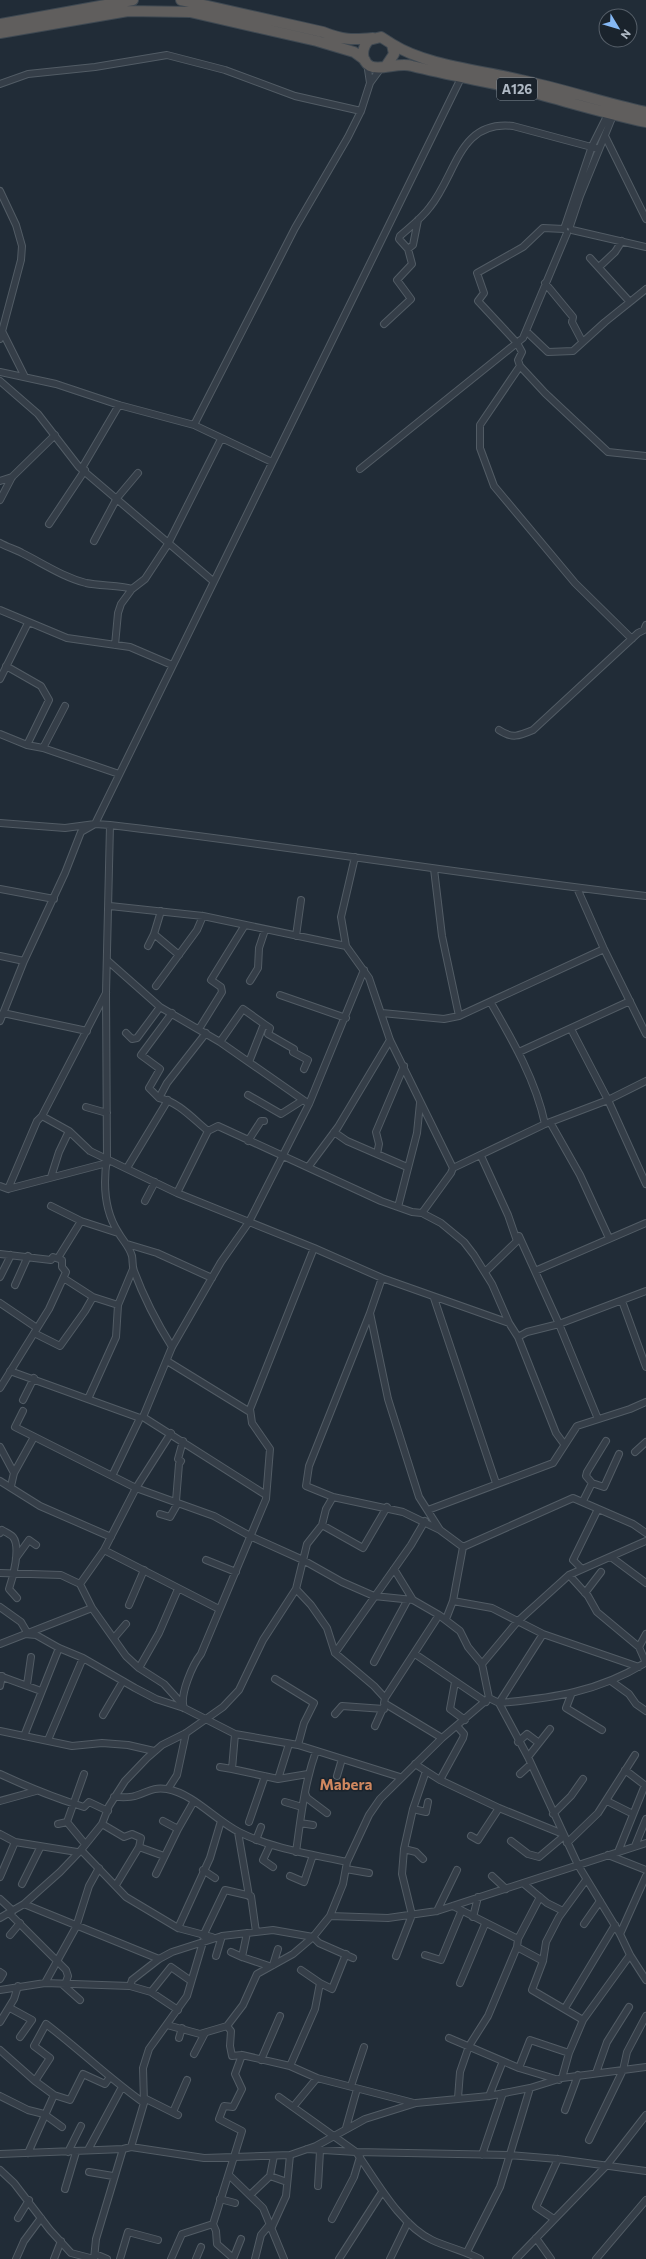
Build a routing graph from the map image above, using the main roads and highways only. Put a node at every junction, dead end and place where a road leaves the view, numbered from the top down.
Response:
1 (133, 0) edge
2 (181, 0) edge
3 (0, 24) edge
4 (0, 33) edge
5 (373, 38) junction
6 (392, 44) junction
7 (366, 61) junction
8 (384, 67) junction
9 (646, 112) edge
10 (646, 122) edge

1 - 3 highway
2 - 5 highway, A126
4 - 7 highway, A126
5 - 6 highway, A126
5 - 7 highway
6 - 8 highway
6 - 9 highway, A126
7 - 8 highway, A126
8 - 10 highway, A126

